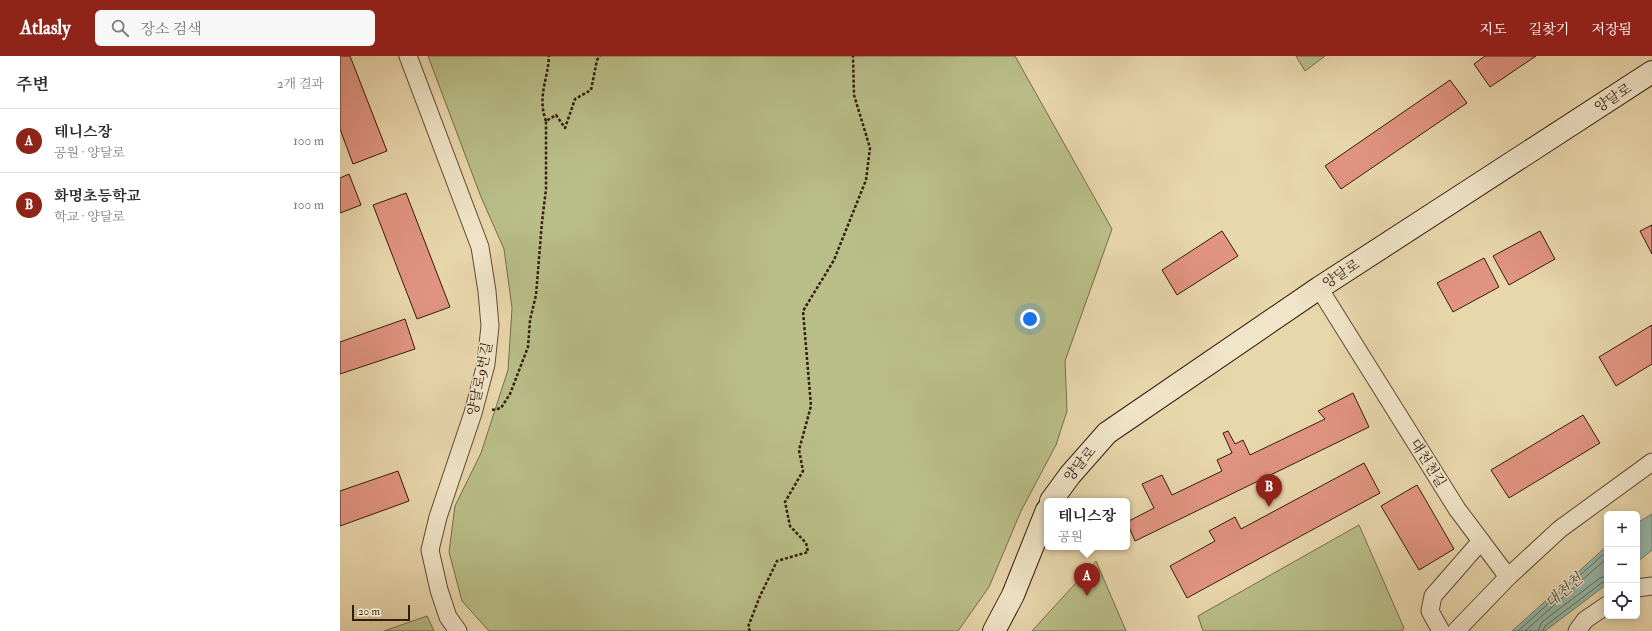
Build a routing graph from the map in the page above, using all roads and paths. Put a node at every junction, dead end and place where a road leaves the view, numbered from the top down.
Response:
1 (408, 56) edge
2 (549, 56) edge
3 (600, 56) edge
4 (853, 56) edge
5 (1652, 72) edge
6 (546, 120) junction
7 (1319, 288) junction
8 (473, 414) junction
9 (1652, 462) edge
10 (1053, 498) edge
11 (1044, 518) edge
12 (1481, 541) junction
13 (1508, 577) junction
14 (1652, 586) edge
15 (1640, 588) edge
16 (1604, 607) edge
17 (1581, 626) edge
18 (458, 631) edge
19 (750, 631) edge
20 (994, 631) edge
21 (1441, 631) edge
22 (1456, 631) edge

1 - 8 street, 양달로9번길
2 - 6 path
3 - 6 path
4 - 19 path
5 - 7 main road, 양달로
6 - 8 path
7 - 10 main road, 양달로
7 - 12 street, 대천천길
8 - 18 street, 양달로9번길
9 - 13 street
11 - 20 main road
12 - 13 street, 대천천길
12 - 21 street
13 - 22 street
14 - 15 street
16 - 17 street

